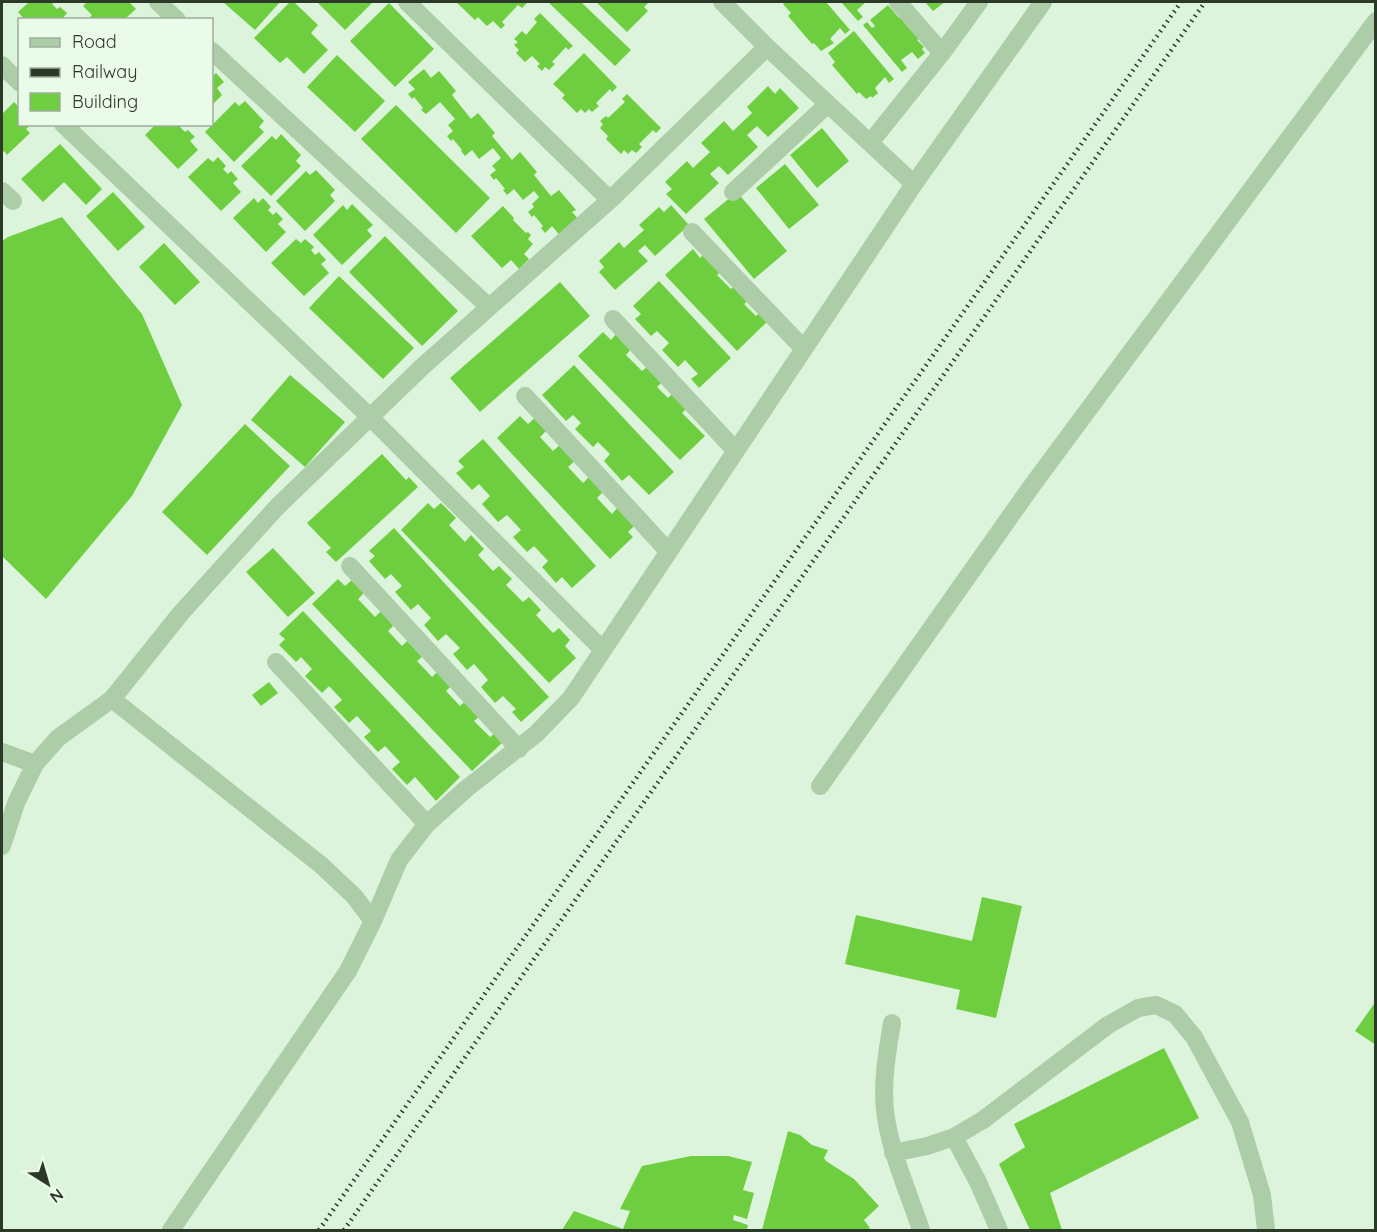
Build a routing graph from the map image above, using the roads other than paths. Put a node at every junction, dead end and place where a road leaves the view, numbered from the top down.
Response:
1 (158, 2) edge
2 (407, 2) edge
3 (722, 2) edge
4 (898, 2) edge
5 (979, 2) edge
6 (1043, 2) edge
7 (175, 18) edge
8 (1376, 21) edge
9 (767, 47) junction
10 (213, 52) edge
11 (942, 53) junction
12 (3, 69) edge
13 (18, 81) edge
14 (828, 104) junction
15 (65, 126) edge
16 (870, 143) junction
17 (914, 184) junction
18 (733, 192) dead end
19 (610, 200) junction
20 (692, 232) dead end
21 (489, 307) junction
22 (612, 319) dead end
23 (804, 349) junction
24 (525, 396) dead end
25 (370, 417) junction
26 (736, 451) junction
27 (668, 551) junction
28 (350, 566) dead end
29 (603, 650) junction
30 (276, 662) dead end
31 (112, 699) junction
32 (519, 749) junction
33 (2, 752) edge
34 (35, 764) junction
35 (820, 786) dead end
36 (427, 824) junction
37 (2, 846) edge
38 (373, 921) junction
39 (892, 1023) dead end
40 (954, 1137) junction
41 (893, 1153) junction
42 (171, 1230) edge
43 (921, 1230) edge
44 (999, 1230) edge
45 (1266, 1230) edge

1 - 7 street
2 - 19 street
3 - 9 street
4 - 11 street
5 - 11 street
6 - 17 street
8 - 35 street
9 - 14 street
9 - 19 street
10 - 21 street
11 - 16 street
12 - 13 street
14 - 16 street
14 - 18 street
15 - 25 street
16 - 17 street
17 - 23 street
19 - 21 street
20 - 23 street
21 - 25 street
22 - 26 street
23 - 26 street
24 - 27 street
25 - 29 street
25 - 31 street
26 - 27 street
27 - 29 street
28 - 32 street
29 - 32 street
30 - 36 street
31 - 34 street
31 - 38 street
32 - 36 street
33 - 34 street
34 - 37 street
36 - 38 street
38 - 42 street
39 - 41 street
40 - 41 street
40 - 44 street
40 - 45 street
41 - 43 street

